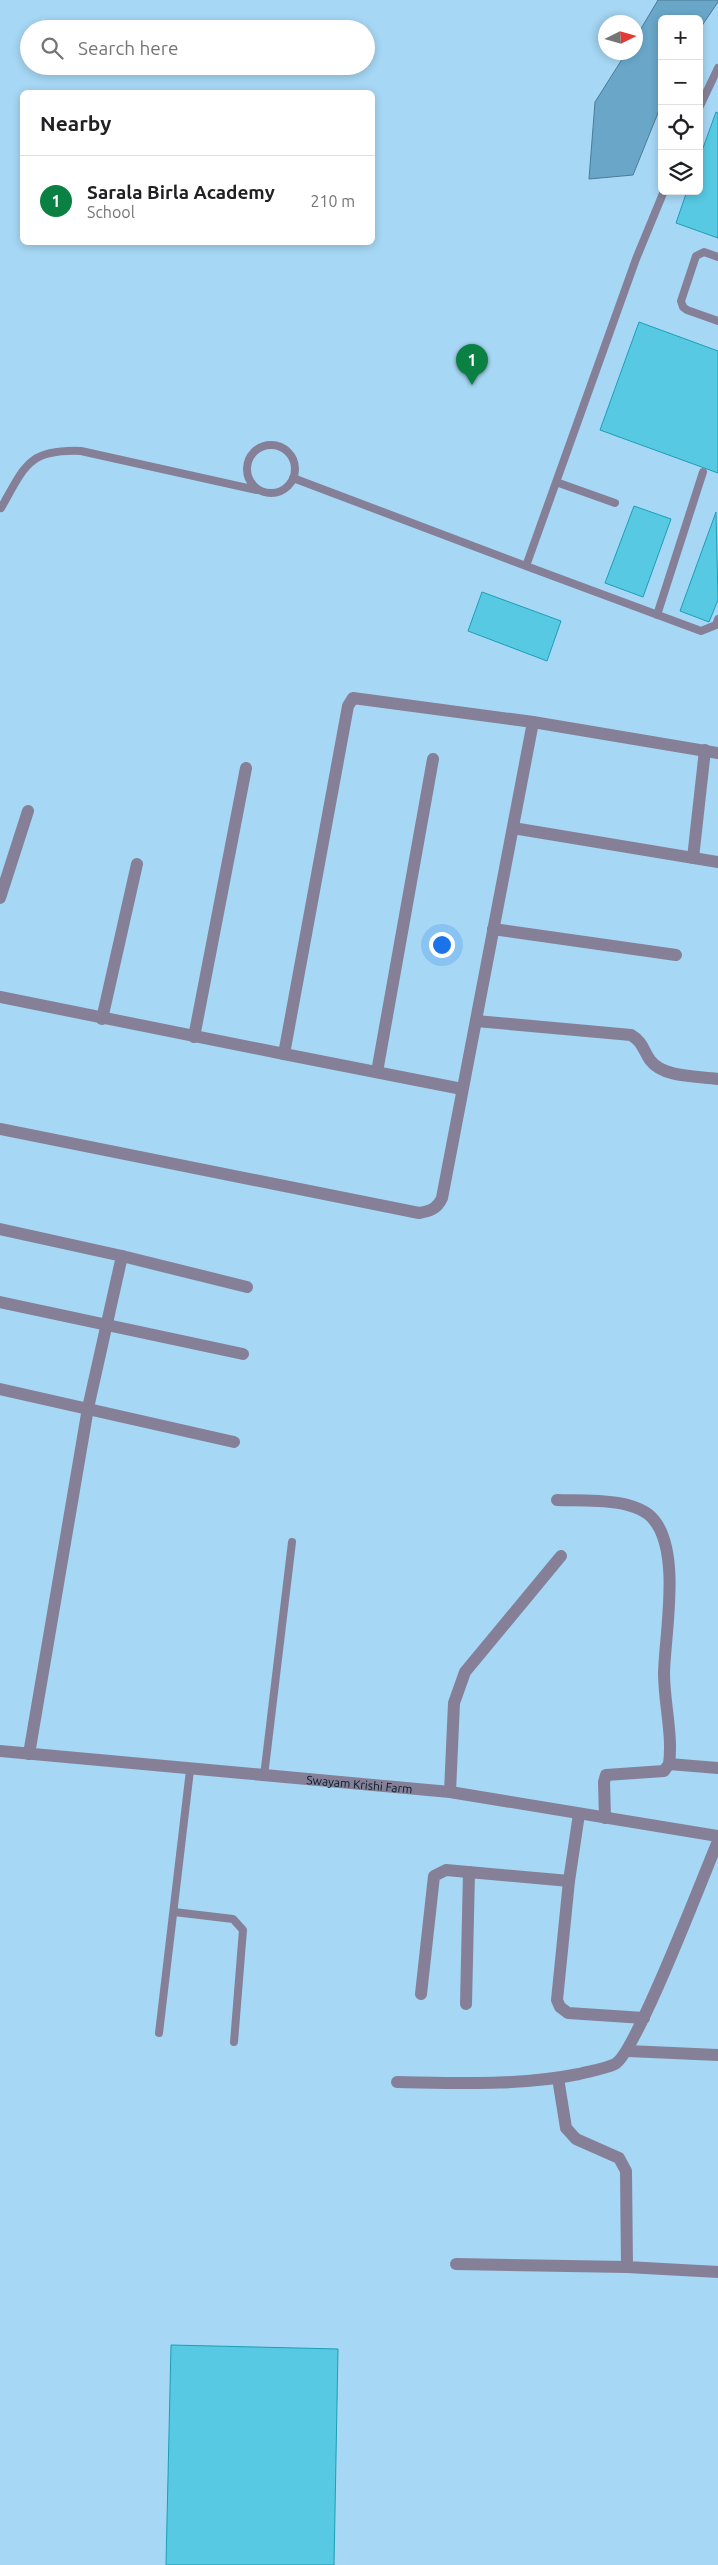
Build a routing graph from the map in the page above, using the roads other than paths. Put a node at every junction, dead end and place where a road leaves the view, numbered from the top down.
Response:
1 (718, 68) edge
2 (700, 105) edge
3 (662, 195) edge
4 (718, 257) edge
5 (718, 321) edge
6 (704, 472) dead end
7 (293, 478) junction
8 (556, 482) junction
9 (257, 490) junction
10 (615, 503) dead end
11 (1, 508) dead end
12 (526, 566) junction
13 (656, 615) junction
14 (718, 619) edge
15 (710, 629) junction
16 (718, 632) edge
17 (533, 722) junction
18 (712, 752) edge
19 (433, 759) dead end
20 (246, 768) dead end
21 (28, 811) dead end
22 (512, 828) junction
23 (693, 858) junction
24 (718, 862) edge
25 (137, 864) dead end
26 (0, 898) edge
27 (493, 929) junction
28 (676, 955) dead end
29 (0, 997) edge
30 (102, 1019) junction
31 (476, 1021) junction
32 (194, 1037) junction
33 (284, 1054) junction
34 (377, 1072) junction
35 (718, 1079) edge
36 (462, 1089) junction
37 (0, 1129) edge
38 (0, 1229) edge
39 (122, 1256) junction
40 (247, 1287) dead end
41 (0, 1302) edge
42 (106, 1325) junction
43 (243, 1354) dead end
44 (0, 1388) edge
45 (88, 1408) junction
46 (234, 1442) dead end
47 (557, 1500) dead end
48 (292, 1542) dead end
49 (561, 1556) dead end
50 (0, 1751) edge
51 (29, 1754) junction
52 (669, 1764) junction
53 (718, 1768) edge
54 (190, 1770) junction
55 (264, 1776) junction
56 (450, 1792) junction
57 (579, 1814) junction
58 (605, 1818) junction
59 (718, 1836) edge
60 (718, 1840) edge
61 (468, 1872) junction
62 (569, 1881) junction
63 (174, 1912) junction
64 (421, 1994) dead end
65 (466, 2004) dead end
66 (644, 2018) junction
67 (159, 2033) dead end
68 (234, 2042) dead end
69 (628, 2051) junction
70 (718, 2055) edge
71 (558, 2078) junction
72 (397, 2082) dead end
73 (456, 2264) dead end
74 (627, 2267) junction
75 (718, 2272) edge

1 - 2 lane
3 - 8 lane
4 - 5 lane
6 - 13 lane
7 - 9 lane
7 - 9 lane
7 - 12 lane
8 - 10 lane
8 - 12 lane
9 - 11 lane
12 - 13 lane
13 - 15 lane
14 - 15 lane
15 - 16 lane
17 - 18 street
17 - 22 street
17 - 33 street
18 - 23 street
19 - 34 street
20 - 32 street
21 - 26 street
22 - 23 street
22 - 27 street
23 - 24 street
25 - 30 street
27 - 28 street
27 - 31 street
29 - 30 street
30 - 32 street
31 - 35 street
31 - 36 street
32 - 33 street
33 - 34 street
34 - 36 street
36 - 37 street
38 - 39 street
39 - 40 street
39 - 42 street
41 - 42 street
42 - 43 street
42 - 45 street
44 - 45 street
45 - 46 street
45 - 51 street
47 - 52 street
48 - 55 lane
49 - 56 street
50 - 51 street, Swayam Krishi Farm
51 - 54 street, Swayam Krishi Farm
52 - 53 street
52 - 58 street
54 - 55 street, Swayam Krishi Farm
54 - 63 lane
55 - 56 street, Swayam Krishi Farm
56 - 57 street, Swayam Krishi Farm
57 - 58 street, Swayam Krishi Farm
57 - 62 street
58 - 59 street, Swayam Krishi Farm
60 - 66 street
61 - 62 street
61 - 64 street
61 - 65 street
62 - 66 street
63 - 67 lane
63 - 68 lane
66 - 69 street
69 - 70 street
69 - 71 street
71 - 72 street
71 - 74 street
73 - 74 street
74 - 75 street

